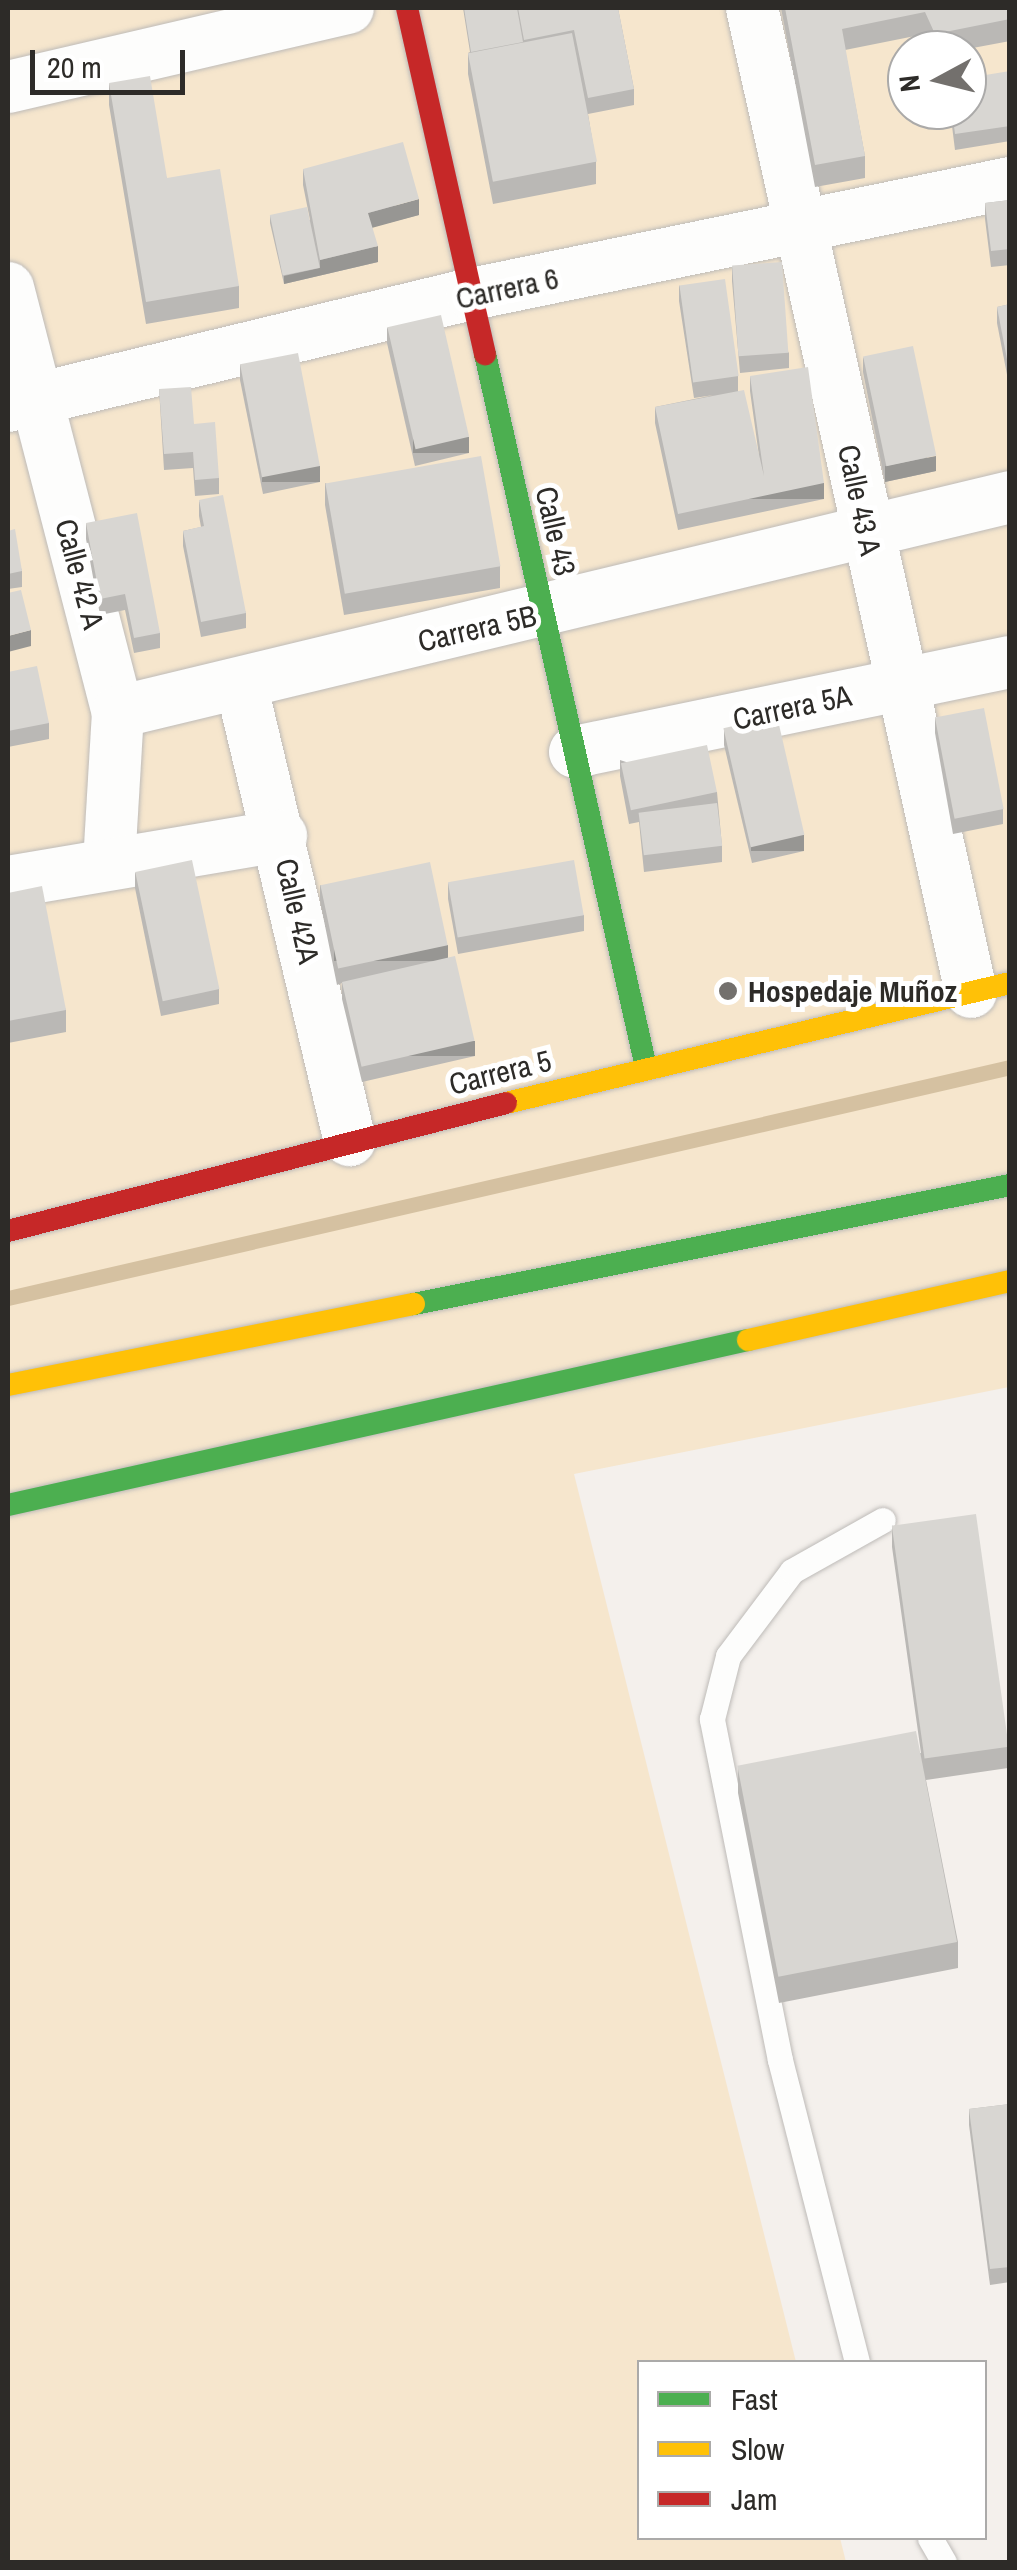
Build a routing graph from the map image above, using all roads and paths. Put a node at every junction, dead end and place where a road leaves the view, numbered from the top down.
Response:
1 (348, 8) edge
2 (407, 8) edge
3 (752, 8) edge
4 (8, 87) edge
5 (1010, 183) edge
6 (804, 227) junction
7 (8, 288) edge
8 (472, 294) junction
9 (20, 403) edge
10 (1010, 497) edge
11 (866, 528) junction
12 (543, 613) junction
13 (1010, 662) edge
14 (241, 684) junction
15 (900, 685) junction
16 (118, 712) junction
17 (575, 752) junction
18 (282, 836) junction
19 (109, 863) junction
20 (8, 882) edge
21 (990, 988) edge
22 (646, 1067) junction
23 (350, 1140) junction
24 (1010, 1185) edge
25 (8, 1231) edge
26 (1010, 1281) edge
27 (8, 1386) edge
28 (8, 1505) edge
29 (883, 1520) dead end
30 (856, 2360) edge
31 (931, 2540) edge
32 (944, 2562) edge

1 - 4 street
2 - 8 street, Calle 43
3 - 6 street, Calle 43 A
5 - 6 street, Carrera 6
6 - 8 street, Carrera 6
6 - 11 street, Calle 43 A
7 - 9 street, Calle 42 A
8 - 9 street, Carrera 6
8 - 12 street, Calle 43
9 - 16 street, Calle 42 A
10 - 11 street, Carrera 5B
11 - 12 street, Carrera 5B
11 - 15 street, Calle 43 A
12 - 14 street, Carrera 5B
12 - 17 street, Calle 43
13 - 15 street, Carrera 5A
14 - 16 street, Carrera 5B
14 - 18 street, Calle 42A
15 - 17 street, Carrera 5A
15 - 21 street, Calle 43 A
16 - 19 street, Calle 42 A
17 - 22 street, Calle 43
18 - 19 street
18 - 23 street, Calle 42A
19 - 20 street
21 - 22 street, Carrera 5
22 - 23 street, Carrera 5
23 - 25 street, Carrera 5
24 - 27 street
26 - 28 street
29 - 30 lane
31 - 32 lane

